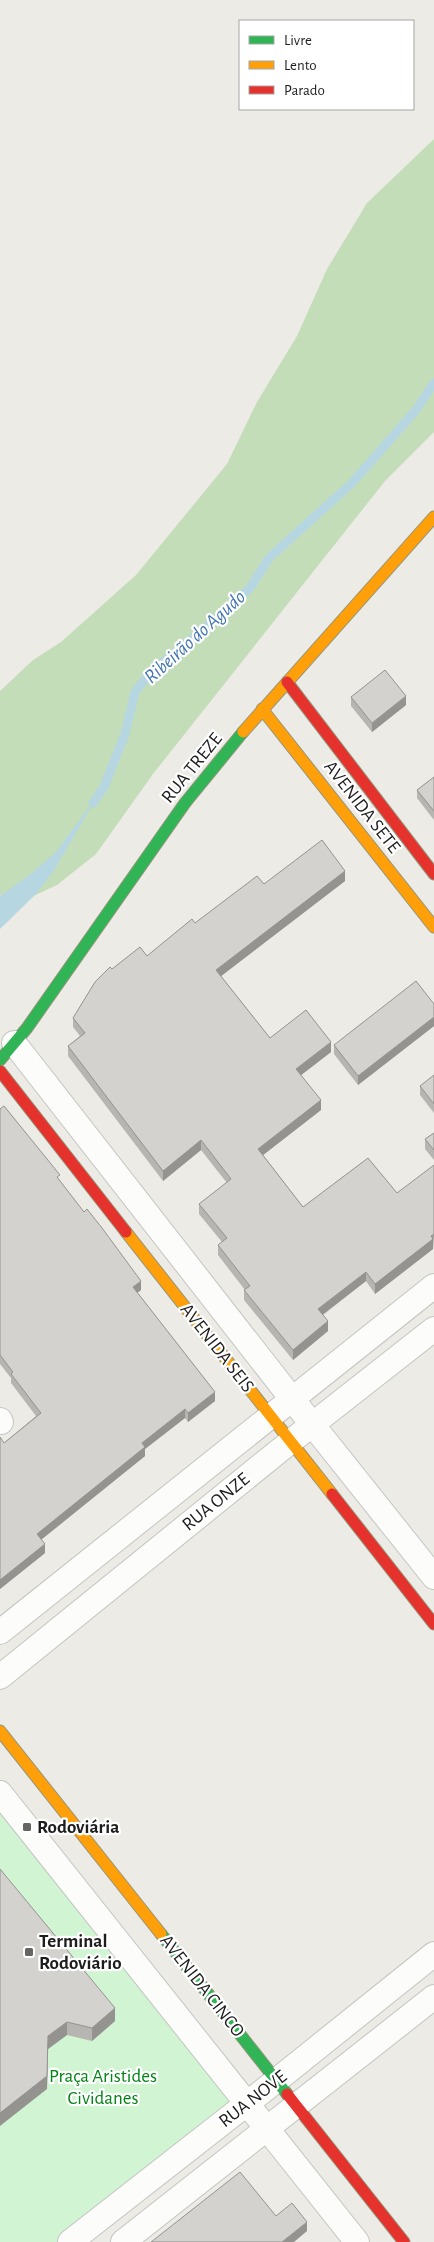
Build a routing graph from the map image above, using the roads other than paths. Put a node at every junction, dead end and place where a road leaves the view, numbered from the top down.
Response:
1 (434, 517) edge
2 (286, 682) junction
3 (262, 709) junction
4 (434, 874) edge
5 (434, 928) edge
6 (7, 1051) edge
7 (0, 1071) edge
8 (123, 1183) junction
9 (100, 1199) junction
10 (164, 1236) junction
11 (141, 1251) junction
12 (434, 1286) edge
13 (434, 1329) edge
14 (292, 1399) junction
15 (271, 1417) junction
16 (312, 1426) junction
17 (290, 1442) junction
18 (434, 1577) edge
19 (434, 1624) edge
20 (0, 1632) edge
21 (0, 1677) edge
22 (0, 1731) edge
23 (0, 1793) edge
24 (434, 1954) edge
25 (434, 1997) edge
26 (277, 2080) junction
27 (247, 2104) junction
28 (297, 2106) junction
29 (267, 2130) junction
30 (70, 2242) edge
31 (123, 2242) edge
32 (357, 2242) edge
33 (404, 2242) edge

1 - 2 street, RUA TREZE
2 - 3 street, RUA TREZE
2 - 4 street, AVENIDA SETE
3 - 5 street, AVENIDA SETE
3 - 6 street, RUA TREZE
6 - 8 street, AVENIDA SEIS
7 - 9 street, AVENIDA SEIS
8 - 9 street
8 - 10 street, AVENIDA SEIS
9 - 11 street, AVENIDA SEIS
10 - 11 street
10 - 14 street, AVENIDA SEIS
11 - 15 street, AVENIDA SEIS
12 - 14 street, RUA ONZE
13 - 16 street, RUA ONZE
14 - 15 street, RUA ONZE
14 - 16 street, AVENIDA SEIS
15 - 17 street, AVENIDA SEIS
15 - 20 street, RUA ONZE
16 - 17 street, RUA ONZE
16 - 18 street, AVENIDA SEIS
17 - 19 street, AVENIDA SEIS
17 - 21 street, RUA ONZE
22 - 26 street, AVENIDA CINCO
23 - 27 street, AVENIDA CINCO
24 - 26 street, RUA NOVE
25 - 28 street, RUA NOVE
26 - 27 street, RUA NOVE
26 - 28 street, AVENIDA CINCO
27 - 29 street, AVENIDA CINCO
27 - 30 street, RUA NOVE
28 - 29 street, RUA NOVE
28 - 33 street, AVENIDA CINCO
29 - 31 street, RUA NOVE
29 - 32 street, AVENIDA CINCO

